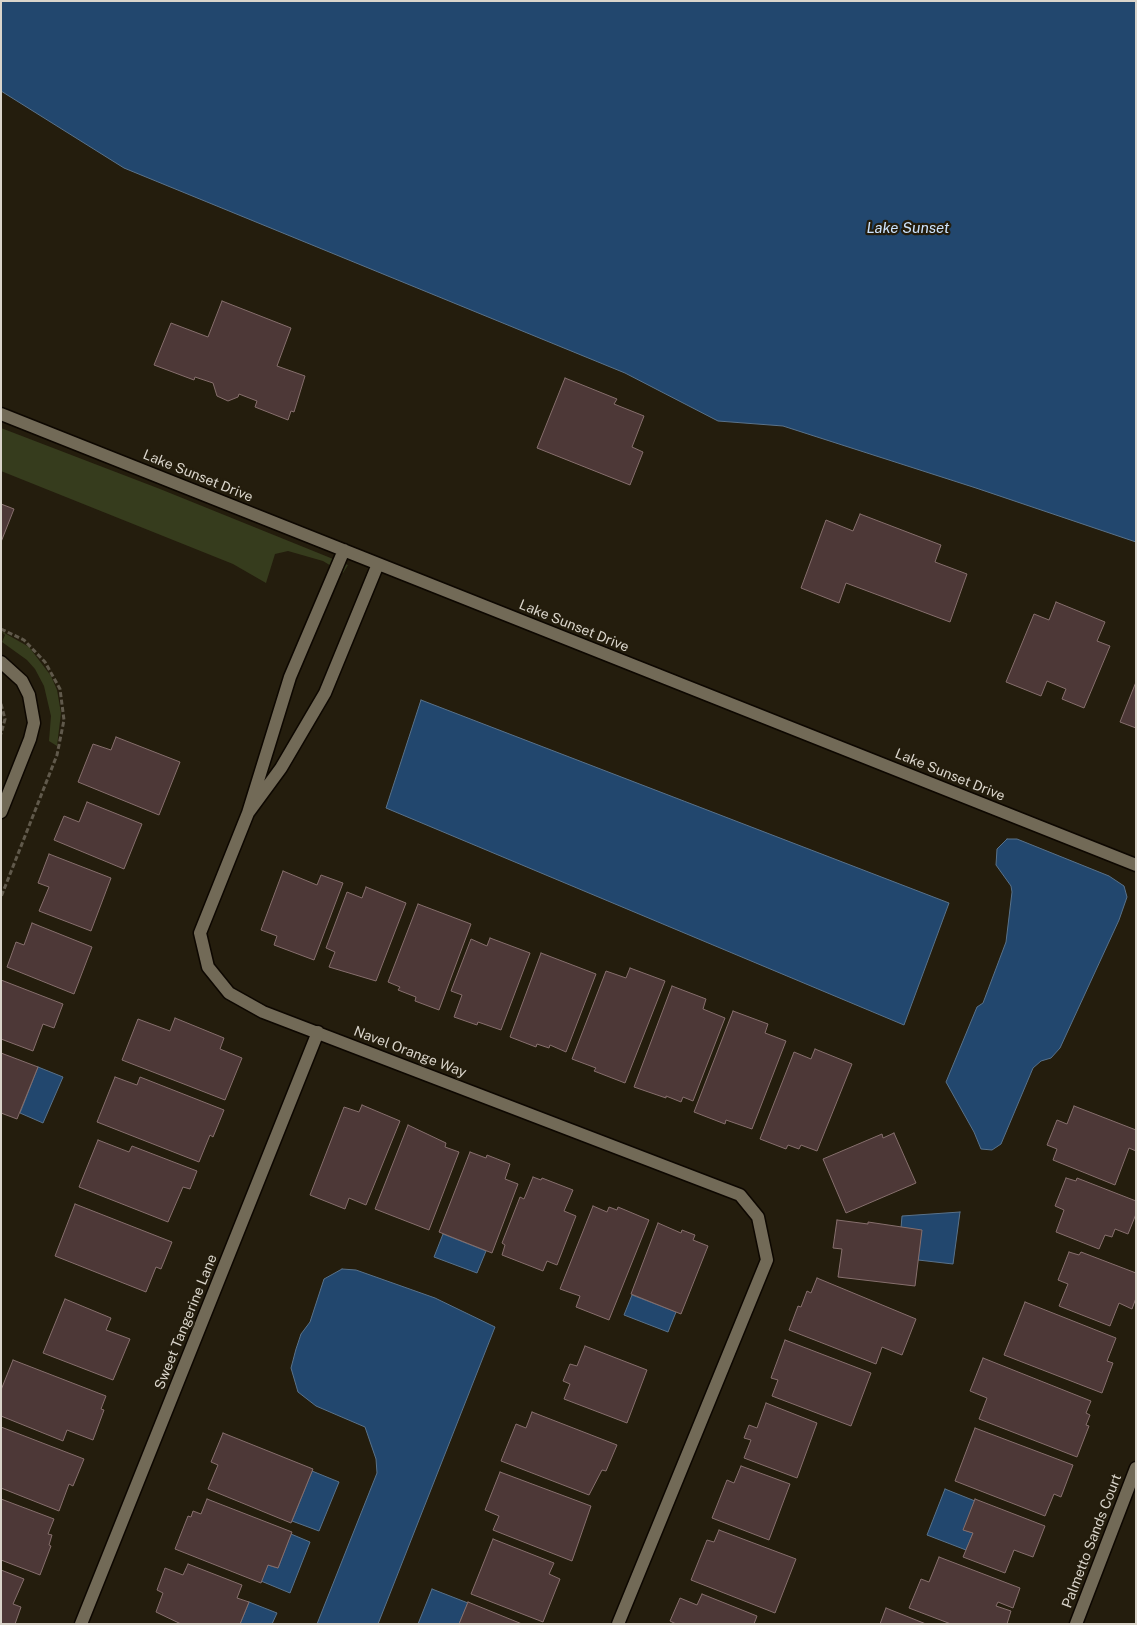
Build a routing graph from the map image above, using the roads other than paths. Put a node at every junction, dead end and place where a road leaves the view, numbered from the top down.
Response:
1 (1, 414) edge
2 (344, 550) junction
3 (378, 564) junction
4 (1, 662) edge
5 (1, 812) edge
6 (248, 813) junction
7 (1136, 865) edge
8 (318, 1032) junction
9 (1136, 1468) edge
10 (81, 1624) edge
11 (618, 1624) edge
12 (1076, 1624) edge

1 - 2 street, Lake Sunset Drive
2 - 3 street, Lake Sunset Drive
2 - 6 street
3 - 6 street
3 - 7 street, Lake Sunset Drive
4 - 5 street
6 - 8 street, Navel Orange Way
8 - 10 street, Sweet Tangerine Lane
8 - 11 street, Navel Orange Way
9 - 12 street, Palmetto Sands Court

